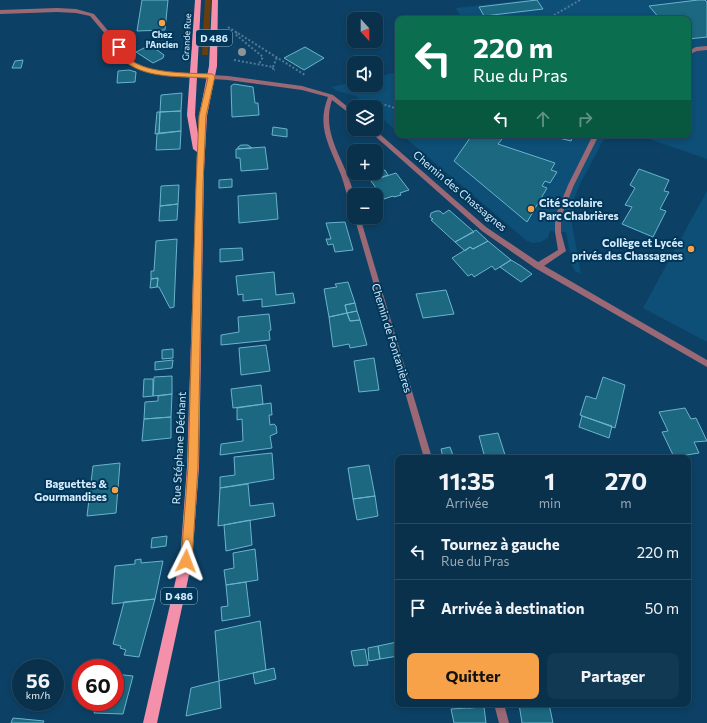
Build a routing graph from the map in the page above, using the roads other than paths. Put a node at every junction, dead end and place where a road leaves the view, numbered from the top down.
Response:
1 (198, 0) edge
2 (215, 0) edge
3 (0, 12) edge
4 (707, 48) edge
5 (691, 52) edge
6 (193, 74) junction
7 (212, 76) junction
8 (331, 96) junction
9 (347, 109) edge
10 (378, 136) edge
11 (594, 138) edge
12 (200, 170) junction
13 (348, 188) edge
14 (358, 224) edge
15 (538, 266) junction
16 (707, 364) edge
17 (427, 455) edge
18 (500, 707) edge
19 (150, 723) edge
20 (504, 723) edge

1 - 6 main road, Grande Rue / D 486
2 - 7 main road, D 486
3 - 6 street
4 - 5 street
6 - 7 street
6 - 12 main road, Rue Stéphane Déchant / D 486
7 - 8 street
7 - 12 main road, Rue Stéphane Déchant / D 486
8 - 9 street
8 - 13 street
10 - 15 street, Chemin des Chassagnes
11 - 15 street
12 - 19 main road, Rue Stéphane Déchant / D 486
14 - 17 street, Chemin de Fontanières
15 - 16 street, Chemin des Chassagnes
18 - 20 street

